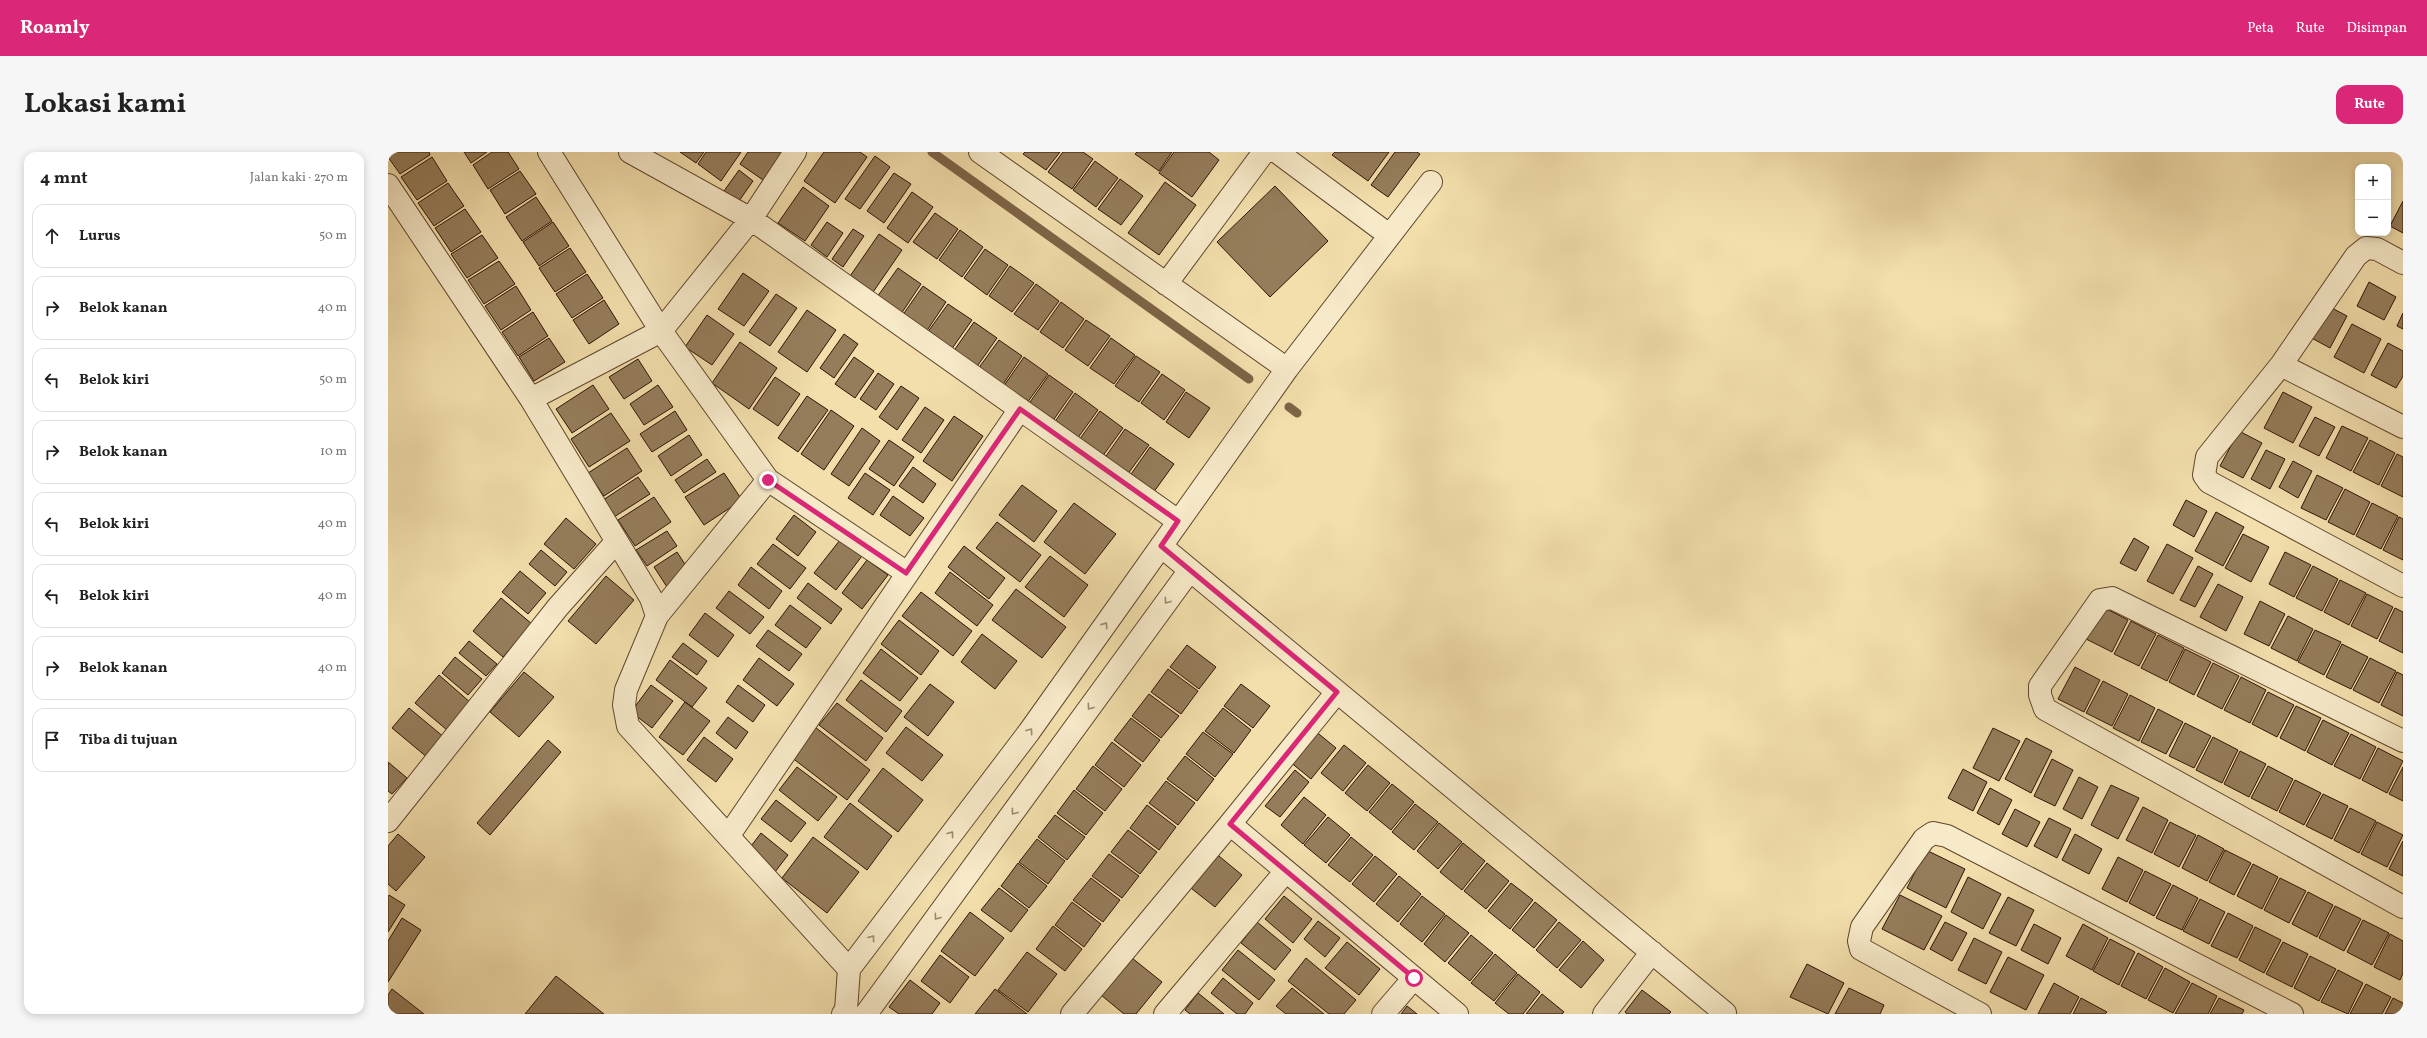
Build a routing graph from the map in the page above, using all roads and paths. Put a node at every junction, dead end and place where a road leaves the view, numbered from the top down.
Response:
1 (549, 152) edge
2 (630, 152) edge
3 (796, 152) edge
4 (980, 152) edge
5 (1264, 152) edge
6 (1276, 152) edge
7 (1431, 182) dead end
8 (388, 185) edge
9 (751, 219) junction
10 (1390, 236) junction
11 (2403, 263) edge
12 (1166, 284) junction
13 (661, 331) junction
14 (2281, 365) junction
15 (1287, 369) junction
16 (531, 399) junction
17 (1020, 409) junction
18 (2403, 427) edge
19 (768, 480) junction
20 (1178, 521) junction
21 (616, 542) junction
22 (1161, 546) junction
23 (1190, 570) junction
24 (906, 573) junction
25 (2403, 586) edge
26 (657, 616) junction
27 (1337, 692) junction
28 (2403, 741) edge
29 (388, 821) edge
30 (1230, 824) junction
31 (729, 835) junction
32 (1286, 871) junction
33 (2403, 907) edge
34 (1652, 952) junction
35 (849, 969) junction
36 (1414, 978) junction
37 (1081, 1011) edge
38 (851, 1013) edge
39 (1725, 1013) edge
40 (1165, 1014) edge
41 (1383, 1014) edge
42 (1457, 1014) edge
43 (1604, 1014) edge
44 (1980, 1014) edge
45 (2292, 1014) edge

1 - 13 street
2 - 9 street
3 - 9 street
4 - 12 street
5 - 12 street
6 - 10 street
7 - 10 street
8 - 16 street
9 - 13 street
9 - 17 street
10 - 15 street
11 - 14 street
12 - 15 street
13 - 16 street
13 - 19 street
14 - 18 street
14 - 25 street
15 - 20 street
16 - 21 street
17 - 20 street
17 - 24 street
19 - 24 street
19 - 26 street
20 - 22 street
21 - 26 street
21 - 29 street
22 - 23 street
35 -> 22 street
23 - 27 street
23 -> 38 street
24 - 31 street
26 - 31 street
27 - 30 street
27 - 34 street
28 - 33 street
30 - 32 street
30 - 37 street
31 - 35 street
32 - 36 street
32 - 40 street
34 - 39 street
34 - 43 street
35 - 38 street
36 - 41 street
36 - 42 street
44 - 45 street

